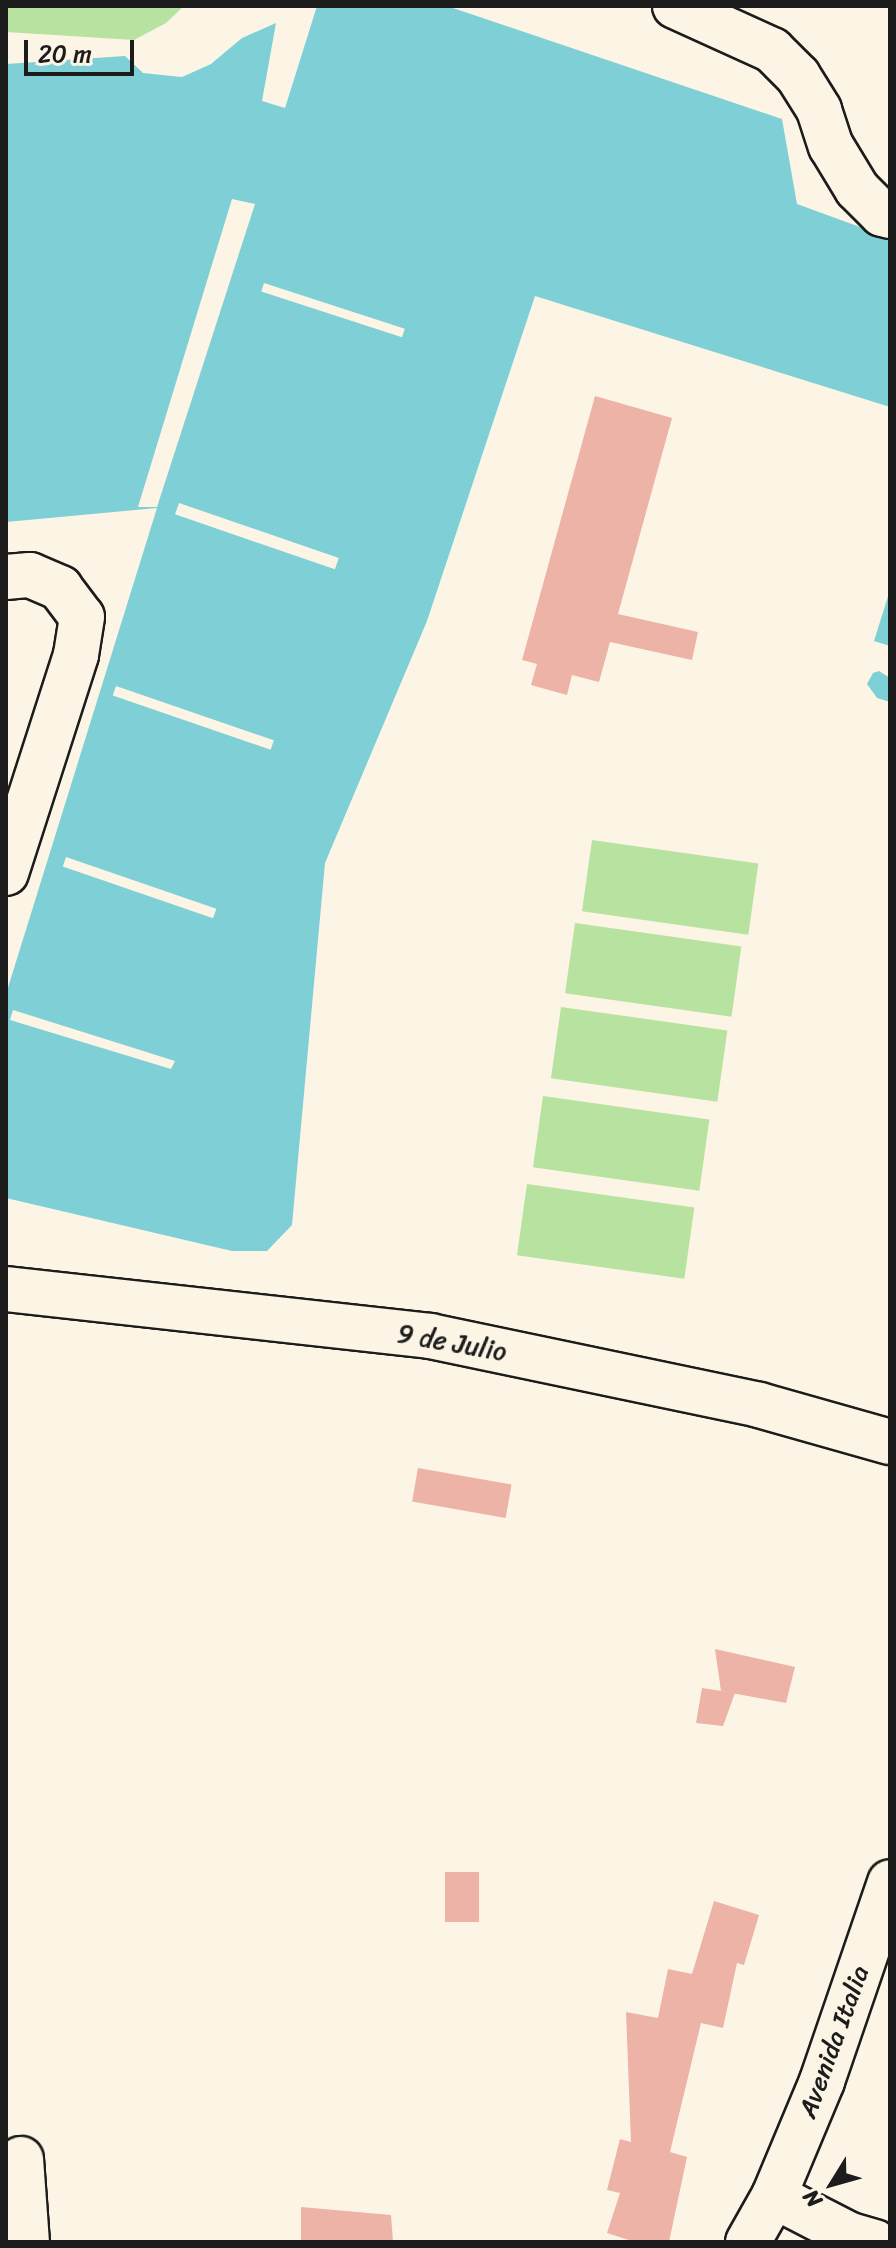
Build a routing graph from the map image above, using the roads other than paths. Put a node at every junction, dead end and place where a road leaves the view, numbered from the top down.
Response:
1 (675, 6) edge
2 (890, 216) edge
3 (6, 577) edge
4 (6, 873) edge
5 (6, 1289) edge
6 (890, 1442) edge
7 (890, 1882) edge
8 (21, 2159) dead end
9 (774, 2196) junction
10 (27, 2242) edge
11 (748, 2242) edge
12 (875, 2242) edge

1 - 2 street
3 - 4 street
5 - 6 street, 9 de Julio
7 - 9 street, Avenida Italia
8 - 10 street
9 - 11 street, Avenida Italia
9 - 12 street

